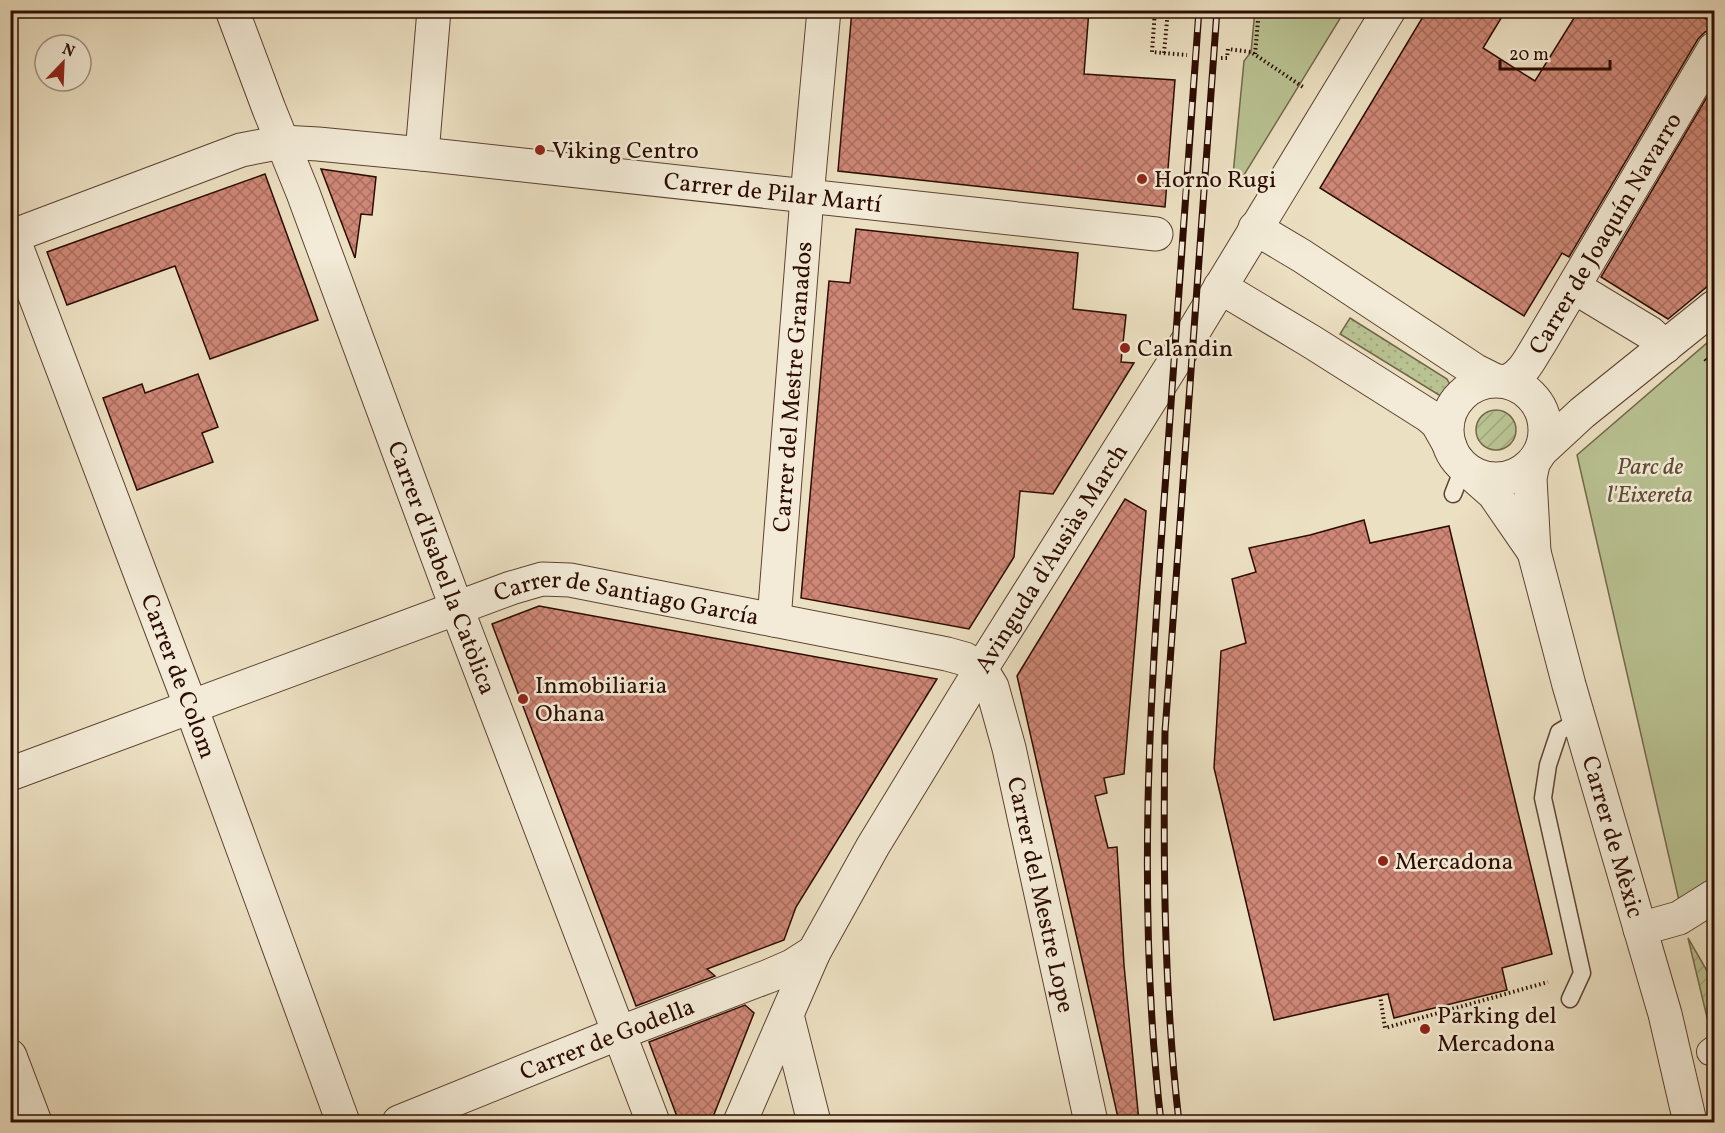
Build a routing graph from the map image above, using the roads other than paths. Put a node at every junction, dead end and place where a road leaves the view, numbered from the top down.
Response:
1 (232, 10) edge
2 (434, 10) edge
3 (824, 10) edge
4 (1389, 10) edge
5 (1714, 49) edge
6 (282, 142) junction
7 (422, 154) junction
8 (807, 197) junction
9 (1255, 228) junction
10 (1156, 234) dead end
11 (11, 235) edge
12 (1574, 286) junction
13 (1220, 287) junction
14 (1714, 307) edge
15 (1665, 347) junction
16 (1501, 381) junction
17 (1537, 457) junction
18 (1457, 468) junction
19 (1534, 552) junction
20 (457, 609) junction
21 (774, 620) junction
22 (981, 669) junction
23 (191, 707) junction
24 (1579, 720) junction
25 (10, 774) edge
26 (1714, 896) edge
27 (1640, 929) junction
28 (814, 952) junction
29 (1570, 999) dead end
30 (787, 1014) junction
31 (619, 1033) junction
32 (10, 1056) edge
33 (35, 1122) edge
34 (343, 1122) edge
35 (399, 1122) edge
36 (653, 1122) edge
37 (740, 1122) edge
38 (814, 1122) edge
39 (1091, 1122) edge
40 (1690, 1122) edge

1 - 6 street, Carrer d'Isabel la Catòlica
2 - 7 street
3 - 8 street, Carrer del Mestre Granados
4 - 9 street, Avinguda d'Ausiàs March
5 - 12 street, Carrer de Joaquín Navarro
6 - 7 street, Carrer de Pilar Martí
6 - 11 street, Carrer de Pilar Martí
6 - 20 street, Carrer d'Isabel la Catòlica
7 - 8 street, Carrer de Pilar Martí
8 - 10 street, Carrer de Pilar Martí
8 - 21 street, Carrer del Mestre Granados
9 - 13 street, Avinguda d'Ausiàs March
9 - 16 street
11 - 23 street, Carrer de Colom
12 - 15 street
12 - 16 street, Carrer de Joaquín Navarro
13 - 18 street, Carrer de Mèxic
13 - 22 street, Avinguda d'Ausiàs March
14 - 15 street
15 - 17 street
16 - 17 street
16 - 18 street
17 - 18 street
17 - 19 street, Carrer de Mèxic
18 - 19 street, Carrer de Mèxic
19 - 24 street, Carrer de Mèxic
20 - 21 street, Carrer de Santiago García
20 - 23 street, Carrer de Santiago García
20 - 31 street, Carrer d'Isabel la Catòlica
21 - 22 street, Carrer de Santiago García
22 - 28 street, Avinguda d'Ausiàs March
22 - 39 street, Carrer del Mestre Lope
23 - 25 street, Carrer de Santiago García
23 - 34 street, Carrer de Colom
24 - 27 street, Carrer de Mèxic
24 - 29 lane
26 - 27 street
27 - 40 street, Carrer de Mèxic
28 - 30 street, Avinguda d'Ausiàs March
28 - 31 street, Carrer de Godella
30 - 37 street, Avinguda d'Ausiàs March
30 - 38 street
31 - 35 street, Carrer de Godella
31 - 36 street, Carrer d'Isabel la Catòlica
32 - 33 street

